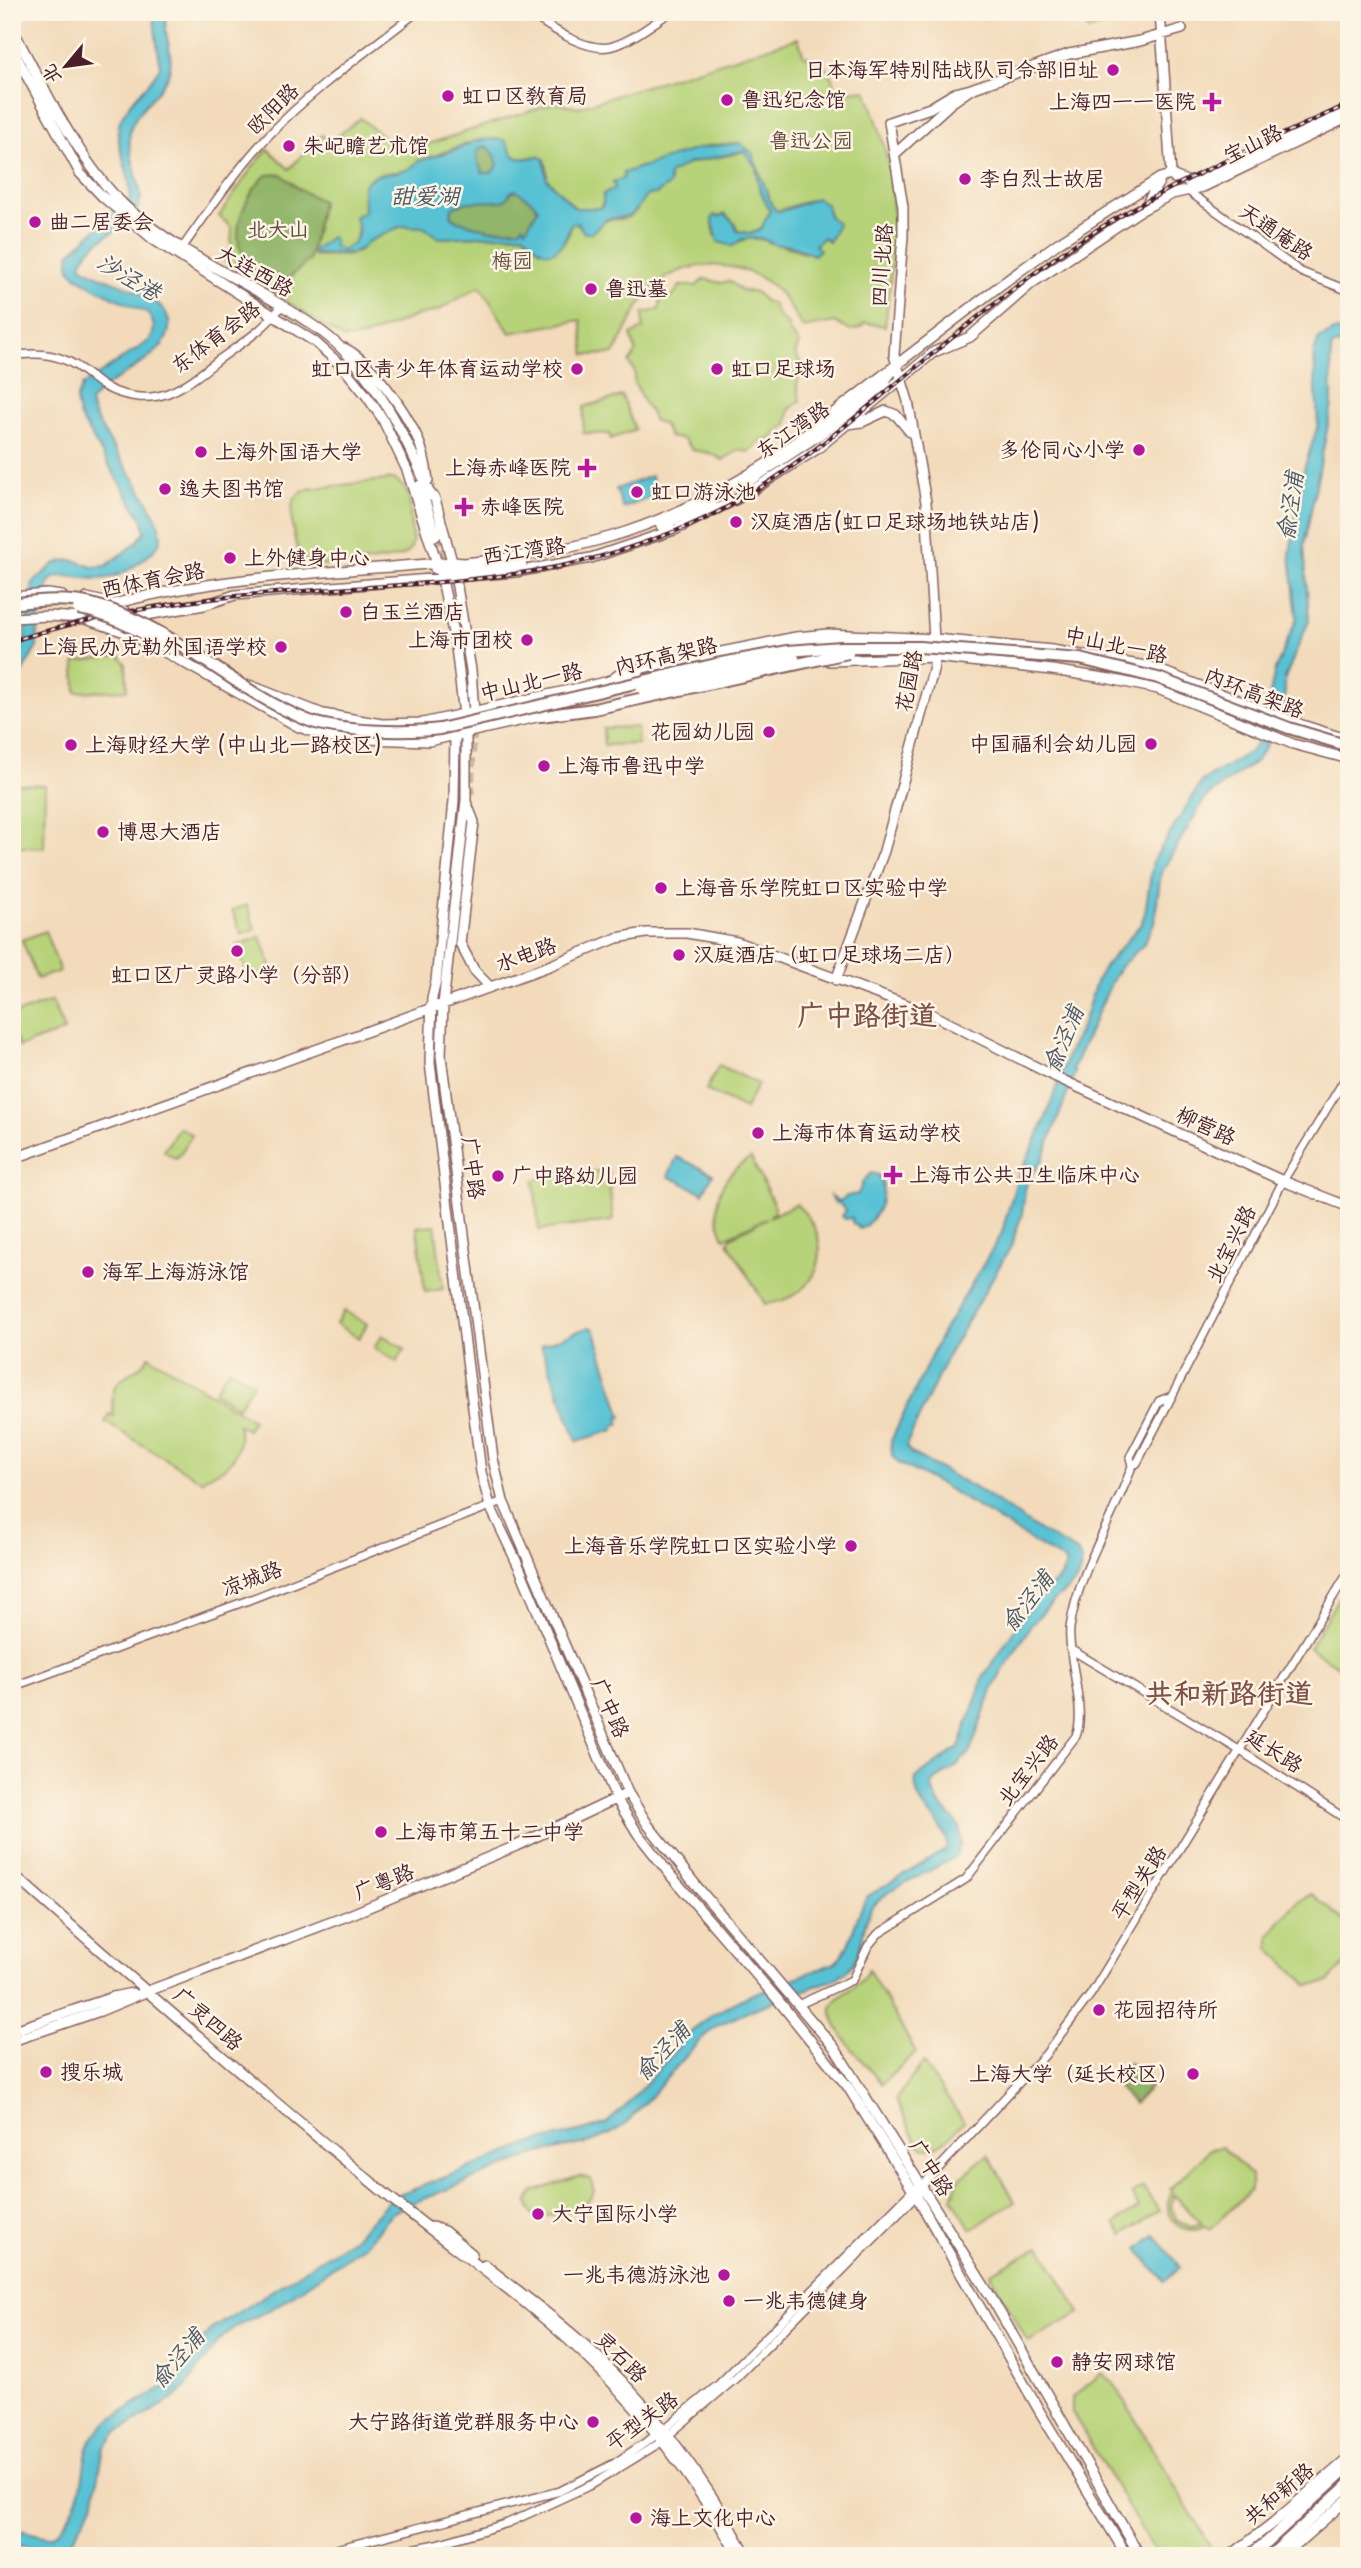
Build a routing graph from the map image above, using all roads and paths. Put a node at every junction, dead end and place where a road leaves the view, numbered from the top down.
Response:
1 (417, 12) edge
2 (527, 12) edge
3 (671, 12) edge
4 (1160, 12) edge
5 (12, 28) edge
6 (1182, 29) dead end
7 (1162, 35) junction
8 (12, 49) edge
9 (971, 89) junction
10 (930, 108) junction
11 (1349, 108) edge
12 (937, 116) junction
13 (1349, 117) edge
14 (896, 153) junction
15 (1166, 176) junction
16 (1202, 180) junction
17 (1188, 191) junction
18 (108, 195) junction
19 (1144, 209) junction
20 (179, 252) junction
21 (1349, 291) edge
22 (282, 305) junction
23 (279, 317) junction
24 (324, 333) junction
25 (344, 348) junction
26 (12, 356) edge
27 (896, 364) junction
28 (901, 378) junction
29 (847, 424) junction
30 (407, 430) tunnel mouth
31 (913, 437) junction
32 (429, 492) junction
33 (436, 536) tunnel mouth
34 (439, 570) junction
35 (454, 570) junction
36 (17, 596) edge
37 (12, 604) edge
38 (115, 606) junction
39 (15, 615) edge
40 (134, 616) junction
41 (70, 617) junction
42 (82, 618) junction
43 (105, 625) junction
44 (935, 639) junction
45 (919, 647) junction
46 (848, 653) junction
47 (935, 657) junction
48 (610, 681) junction
49 (474, 713) junction
50 (464, 715) junction
51 (541, 716) junction
52 (460, 734) junction
53 (1349, 740) edge
54 (1349, 746) edge
55 (1349, 754) edge
56 (1349, 759) edge
57 (458, 771) dead end
58 (466, 800) junction
59 (449, 846) junction
60 (460, 886) dead end
61 (836, 981) junction
62 (445, 986) junction
63 (490, 987) junction
64 (443, 1004) junction
65 (432, 1008) junction
66 (1349, 1072) edge
67 (1053, 1075) joint
68 (12, 1159) edge
69 (1283, 1181) junction
70 (1349, 1207) edge
71 (503, 1501) junction
72 (490, 1506) junction
73 (1349, 1571) edge
74 (1070, 1649) junction
75 (12, 1687) edge
76 (1239, 1750) junction
77 (628, 1793) junction
78 (617, 1800) junction
79 (1349, 1821) edge
80 (12, 1873) edge
81 (148, 1990) junction
82 (800, 2004) junction
83 (12, 2031) edge
84 (12, 2041) edge
85 (917, 2191) junction
86 (415, 2217) joint
87 (663, 2435) junction
88 (1349, 2458) edge
89 (1349, 2466) edge
90 (1349, 2484) edge
91 (1349, 2498) edge
92 (309, 2556) edge
93 (377, 2556) edge
94 (738, 2556) edge
95 (747, 2556) edge
96 (1127, 2556) edge
97 (1140, 2556) edge
98 (1230, 2556) edge
99 (1248, 2556) edge
100 (1270, 2556) edge
101 (1283, 2556) edge

1 - 20 street, 欧阳路
2 - 3 street
4 - 7 main road
5 - 18 main road, 大连西路
6 - 7 main road, 四川北路
7 - 9 main road, 四川北路
7 - 15 main road
8 - 18 main road, 大连西路
9 - 10 main road, 四川北路
9 - 12 main road, 四川北路
10 - 12 main road
10 - 14 main road, 四川北路
11 - 16 main road, 宝山路
12 - 14 main road, 四川北路
13 - 17 main road, 宝山路
14 - 27 main road, 四川北路
15 - 16 main road, 宝山路
15 - 17 main road
15 - 19 main road
15 - 27 main road, 东江湾路
16 - 17 main road, 宝山路
17 - 19 main road
17 - 21 street, 天通庵路
18 - 20 main road, 大连西路
19 - 28 main road
20 - 22 main road, 大连西路
20 - 23 main road, 大连西路
22 - 23 street, 东体育会路
22 - 24 main road, 大连西路
23 - 26 street, 东体育会路
23 - 33 main road
23 - 34 main road, 大连西路
24 - 25 main road
24 - 32 main road, 大连西路
25 - 30 main road
25 - 32 main road
27 - 28 main road, 四川北路
27 - 35 main road, 东江湾路
28 - 29 main road, 西江湾路
28 - 31 main road, 花园路
29 - 31 main road
29 - 35 main road, 西江湾路
31 - 44 main road, 花园路
32 - 35 main road, 大连西路
34 - 35 main road, 西体育会路
34 - 35 main road, 西江湾路
34 - 38 main road, 西体育会路
34 - 40 main road, 西江湾路
34 - 50 main road
35 - 49 main road
36 - 38 main road, 中山北一路
37 - 45 highway, 内环高架路, bridge
38 - 40 main road, 中山北一路
38 - 41 main road, 西体育会路
38 - 42 main road, 西体育会路
39 - 41 main road, 中山北一路
39 - 46 highway, 内环高架路, bridge
40 - 43 main road, 西江湾路
40 - 50 main road, 中山北一路
41 - 42 main road, 中山北一路
42 - 43 main road, 中山北一路
43 - 52 main road, 中山北一路
44 - 47 main road, 花园路
44 - 48 main road, 中山北一路
44 - 53 main road, 中山北一路
45 - 48 highway, bridge
45 - 54 highway, 内环高架路, bridge
46 - 51 highway, bridge
46 - 55 highway, 内环高架路, bridge
47 - 51 main road, 中山北一路
47 - 56 main road, 中山北一路
47 - 61 main road, 花园路
48 - 49 main road, 中山北一路
49 - 50 main road, 中山北一路
49 - 52 main road
50 - 52 main road
51 - 52 main road, 中山北一路
52 - 58 main road, 广中路
52 - 59 main road, 广中路
57 - 59 main road
58 - 62 main road, 广中路
58 - 63 main road
59 - 65 main road, 广中路
60 - 62 main road
61 - 63 main road, 水电路
61 - 67 main road, 水电路
62 - 64 main road, 广中路
63 - 64 main road, 水电路
64 - 65 main road, 水电路
64 - 71 main road, 广中路
65 - 68 main road, 水电路
65 - 72 main road, 广中路
66 - 69 street, 北宝兴路
67 - 69 main road, 柳营路
69 - 70 main road, 柳营路
69 - 74 street, 北宝兴路
71 - 72 street, 凉城路
71 - 77 main road, 广中路
72 - 75 street, 凉城路
72 - 78 main road, 广中路
73 - 76 street, 平型关路
74 - 76 street, 延长路
74 - 82 street, 北宝兴路
76 - 79 street, 延长路
76 - 85 street, 平型关路
77 - 78 main road, 广粤路
77 - 82 main road, 广中路
78 - 81 main road, 广粤路
78 - 85 main road, 广中路
80 - 81 main road, 广灵四路
81 - 83 main road, 广粤路
81 - 84 main road, 广粤路
81 - 86 main road, 广灵四路
82 - 85 main road, 广中路
85 - 87 street, 平型关路
85 - 96 main road, 广中路
85 - 97 main road, 广中路
86 - 87 main road, 灵石路
87 - 92 street, 平型关路
87 - 93 street, 平型关路
87 - 94 main road, 灵石路
87 - 95 main road, 灵石路
88 - 98 main road, 共和新路
89 - 99 highway
90 - 100 highway
91 - 101 main road

